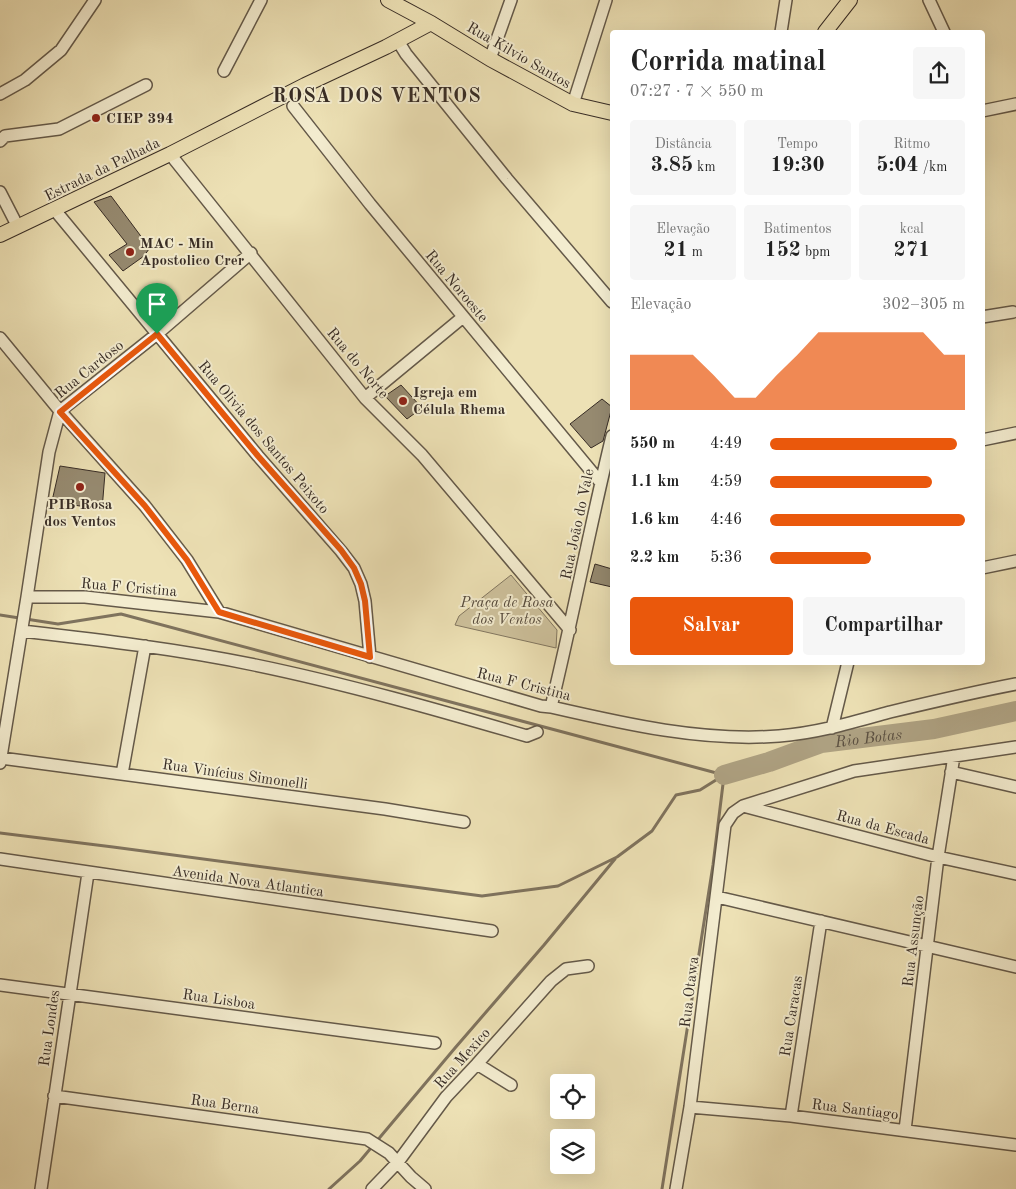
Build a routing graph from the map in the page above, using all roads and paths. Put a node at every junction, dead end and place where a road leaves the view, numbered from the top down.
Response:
1 (95, 0) edge
2 (261, 0) edge
3 (511, 0) edge
4 (606, 0) edge
5 (786, 0) edge
6 (850, 0) edge
7 (929, 0) edge
8 (393, 1) edge
9 (431, 23) junction
10 (781, 30) edge
11 (827, 30) edge
12 (943, 30) edge
13 (398, 41) junction
14 (490, 59) junction
15 (224, 71) dead end
16 (146, 85) dead end
17 (0, 94) edge
18 (573, 104) junction
19 (1016, 104) edge
20 (293, 106) dead end
21 (985, 110) edge
22 (610, 113) edge
23 (0, 141) edge
24 (170, 154) junction
25 (0, 192) edge
26 (54, 209) junction
27 (18, 227) junction
28 (0, 235) edge
29 (251, 253) junction
30 (610, 300) edge
31 (1013, 312) dead end
32 (464, 317) junction
33 (985, 317) edge
34 (157, 334) junction
35 (0, 338) edge
36 (366, 398) junction
37 (60, 412) junction
38 (1016, 432) edge
39 (985, 439) edge
40 (610, 444) edge
41 (600, 483) junction
42 (1016, 561) edge
43 (985, 567) edge
44 (27, 600) junction
45 (219, 612) junction
46 (22, 628) junction
47 (570, 630) junction
48 (145, 646) junction
49 (370, 657) junction
50 (847, 665) edge
51 (1016, 684) edge
52 (551, 707) junction
53 (832, 728) junction
54 (537, 732) dead end
55 (1016, 746) edge
56 (954, 756) junction
57 (0, 760) edge
58 (951, 772) junction
59 (122, 774) junction
60 (1016, 787) edge
61 (743, 806) junction
62 (464, 822) dead end
63 (938, 857) junction
64 (0, 859) edge
65 (88, 872) junction
66 (1016, 874) edge
67 (717, 897) junction
68 (821, 921) junction
69 (492, 931) dead end
70 (928, 945) junction
71 (588, 966) dead end
72 (1016, 967) edge
73 (0, 985) edge
74 (69, 994) junction
75 (434, 1043) dead end
76 (477, 1064) junction
77 (511, 1085) dead end
78 (54, 1096) junction
79 (690, 1107) junction
80 (791, 1116) junction
81 (905, 1130) junction
82 (1016, 1145) edge
83 (398, 1162) junction
84 (41, 1189) edge
85 (372, 1189) edge
86 (425, 1189) edge
87 (676, 1189) edge

1 - 17 street
2 - 15 street
3 - 14 street
4 - 18 street
5 - 10 street
6 - 11 main road
7 - 12 street
8 - 9 main road, Rua Kilvio Santos
9 - 13 main road, Estrada da Palhada
9 - 14 main road, Rua Kilvio Santos
13 - 24 main road, Estrada da Palhada
13 - 30 street
14 - 18 main road, Rua Kilvio Santos
16 - 23 street
18 - 22 main road, Rua Kilvio Santos
19 - 21 street
20 - 32 street, Rua Noroeste
24 - 26 main road, Estrada da Palhada
24 - 29 street, Rua do Norte
25 - 27 street
26 - 27 main road, Estrada da Palhada
26 - 34 street, Rua Olivia dos Santos Peixoto
27 - 28 main road, Estrada da Palhada
29 - 34 street, Rua Cardoso
29 - 36 street, Rua do Norte
31 - 33 street
32 - 36 street
32 - 41 street, Rua Noroeste
34 - 37 street, Rua Cardoso
34 - 49 street, Rua Olivia dos Santos Peixoto
35 - 37 street
36 - 47 street, Rua do Norte
37 - 44 street
37 - 45 street
38 - 39 street
40 - 41 street, Rua João do Vale
41 - 47 street, Rua João do Vale
42 - 43 street
44 - 45 street, Rua F Cristina
44 - 46 street
45 - 49 street, Rua F Cristina
46 - 48 street
46 - 57 street
47 - 52 street, Rua João do Vale
48 - 54 street
48 - 59 street
49 - 52 street, Rua F Cristina
50 - 53 street
51 - 53 street, Rua F Cristina
52 - 53 street, Rua F Cristina
55 - 56 street
56 - 58 street, Rua Assunção
56 - 61 street
57 - 59 street, Rua Vinícius Simonelli
58 - 60 street
58 - 63 street, Rua Assunção
59 - 62 street, Rua Vinícius Simonelli
61 - 63 street, Rua da Escada
61 - 67 street, Rua Otawa
63 - 66 street, Rua da Escada
63 - 70 street, Rua Assunção
64 - 65 street, Avenida Nova Atlantica
65 - 69 street, Avenida Nova Atlantica
65 - 74 street, Rua Londes
67 - 68 street
67 - 79 street, Rua Otawa
68 - 70 street
68 - 80 street, Rua Caracas
70 - 72 street
70 - 81 street, Rua Assunção
71 - 76 street, Rua Mexico
73 - 74 street, Rua Lisboa
74 - 75 street, Rua Lisboa
74 - 78 street, Rua Londes
76 - 77 street
76 - 83 street, Rua Mexico
78 - 83 street, Rua Berna
78 - 84 street, Rua Londes
79 - 80 street, Rua Santiago
79 - 87 street, Rua Otawa
80 - 81 street, Rua Santiago
81 - 82 street, Rua Santiago
83 - 85 street, Rua Mexico
83 - 86 street, Rua Berna

